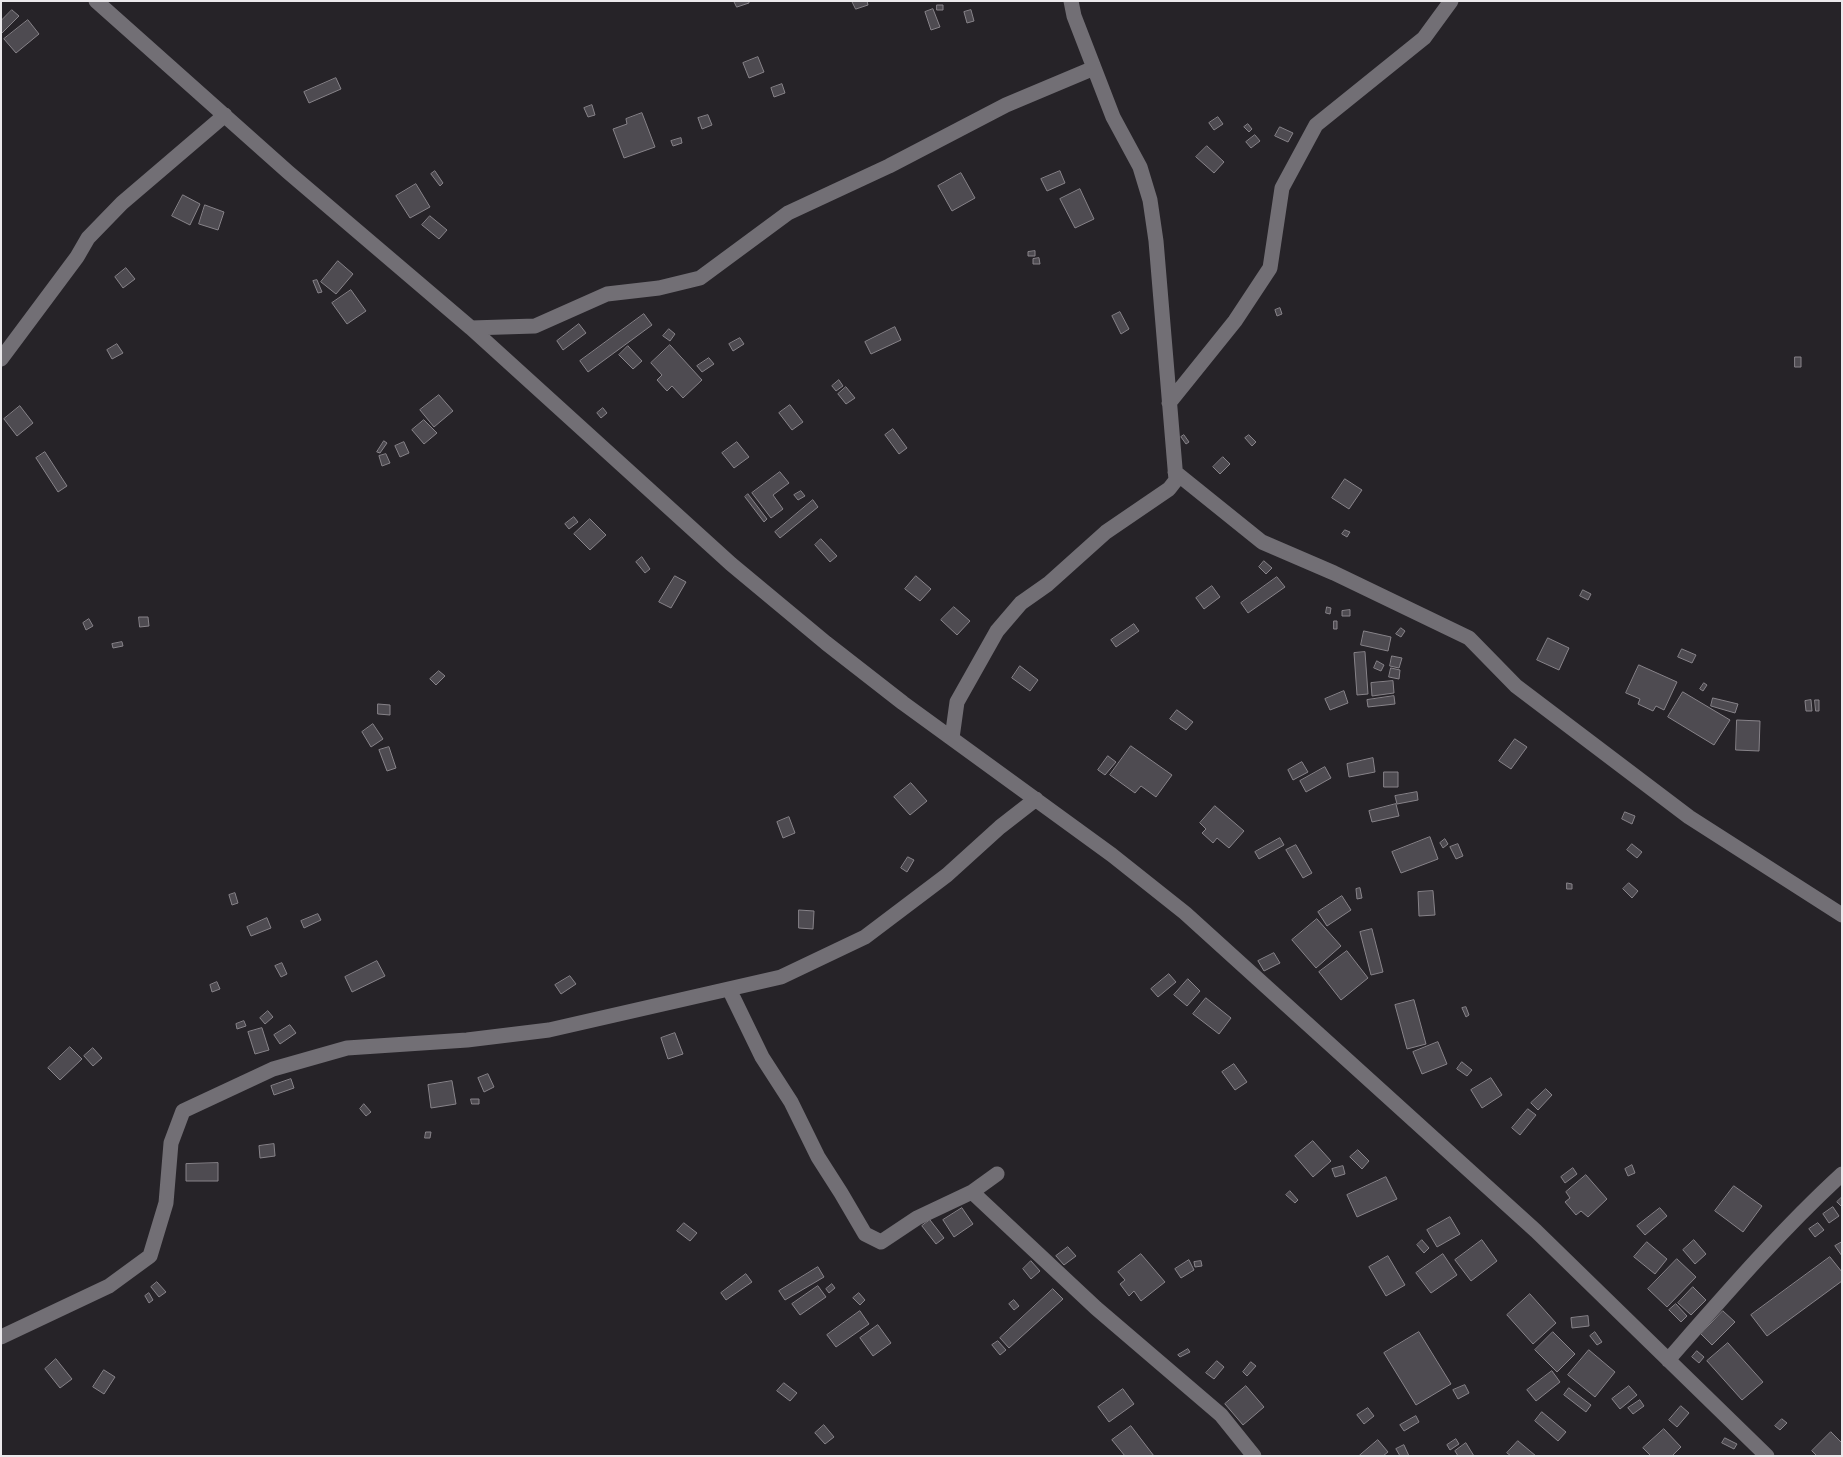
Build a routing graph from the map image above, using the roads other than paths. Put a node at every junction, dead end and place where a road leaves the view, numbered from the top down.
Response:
1 (96, 1) edge
2 (1071, 1) edge
3 (1451, 1) edge
4 (1094, 68) junction
5 (225, 115) junction
6 (471, 328) junction
7 (1, 359) edge
8 (1169, 403) junction
9 (1176, 472) junction
10 (952, 738) junction
11 (1036, 799) junction
12 (1842, 915) edge
13 (729, 989) junction
14 (997, 1174) dead end
15 (1842, 1174) edge
16 (972, 1192) junction
17 (1, 1337) edge
18 (1668, 1360) junction
19 (1254, 1456) edge
20 (1767, 1456) edge

1 - 5 street
2 - 4 street
3 - 8 street
4 - 6 street
4 - 8 street
5 - 6 street
5 - 7 street
6 - 10 street
8 - 9 street
9 - 10 street
9 - 12 street
10 - 11 street
11 - 13 street
11 - 18 street
13 - 16 street
13 - 17 street
14 - 16 street
15 - 18 street
16 - 19 street
18 - 20 street

